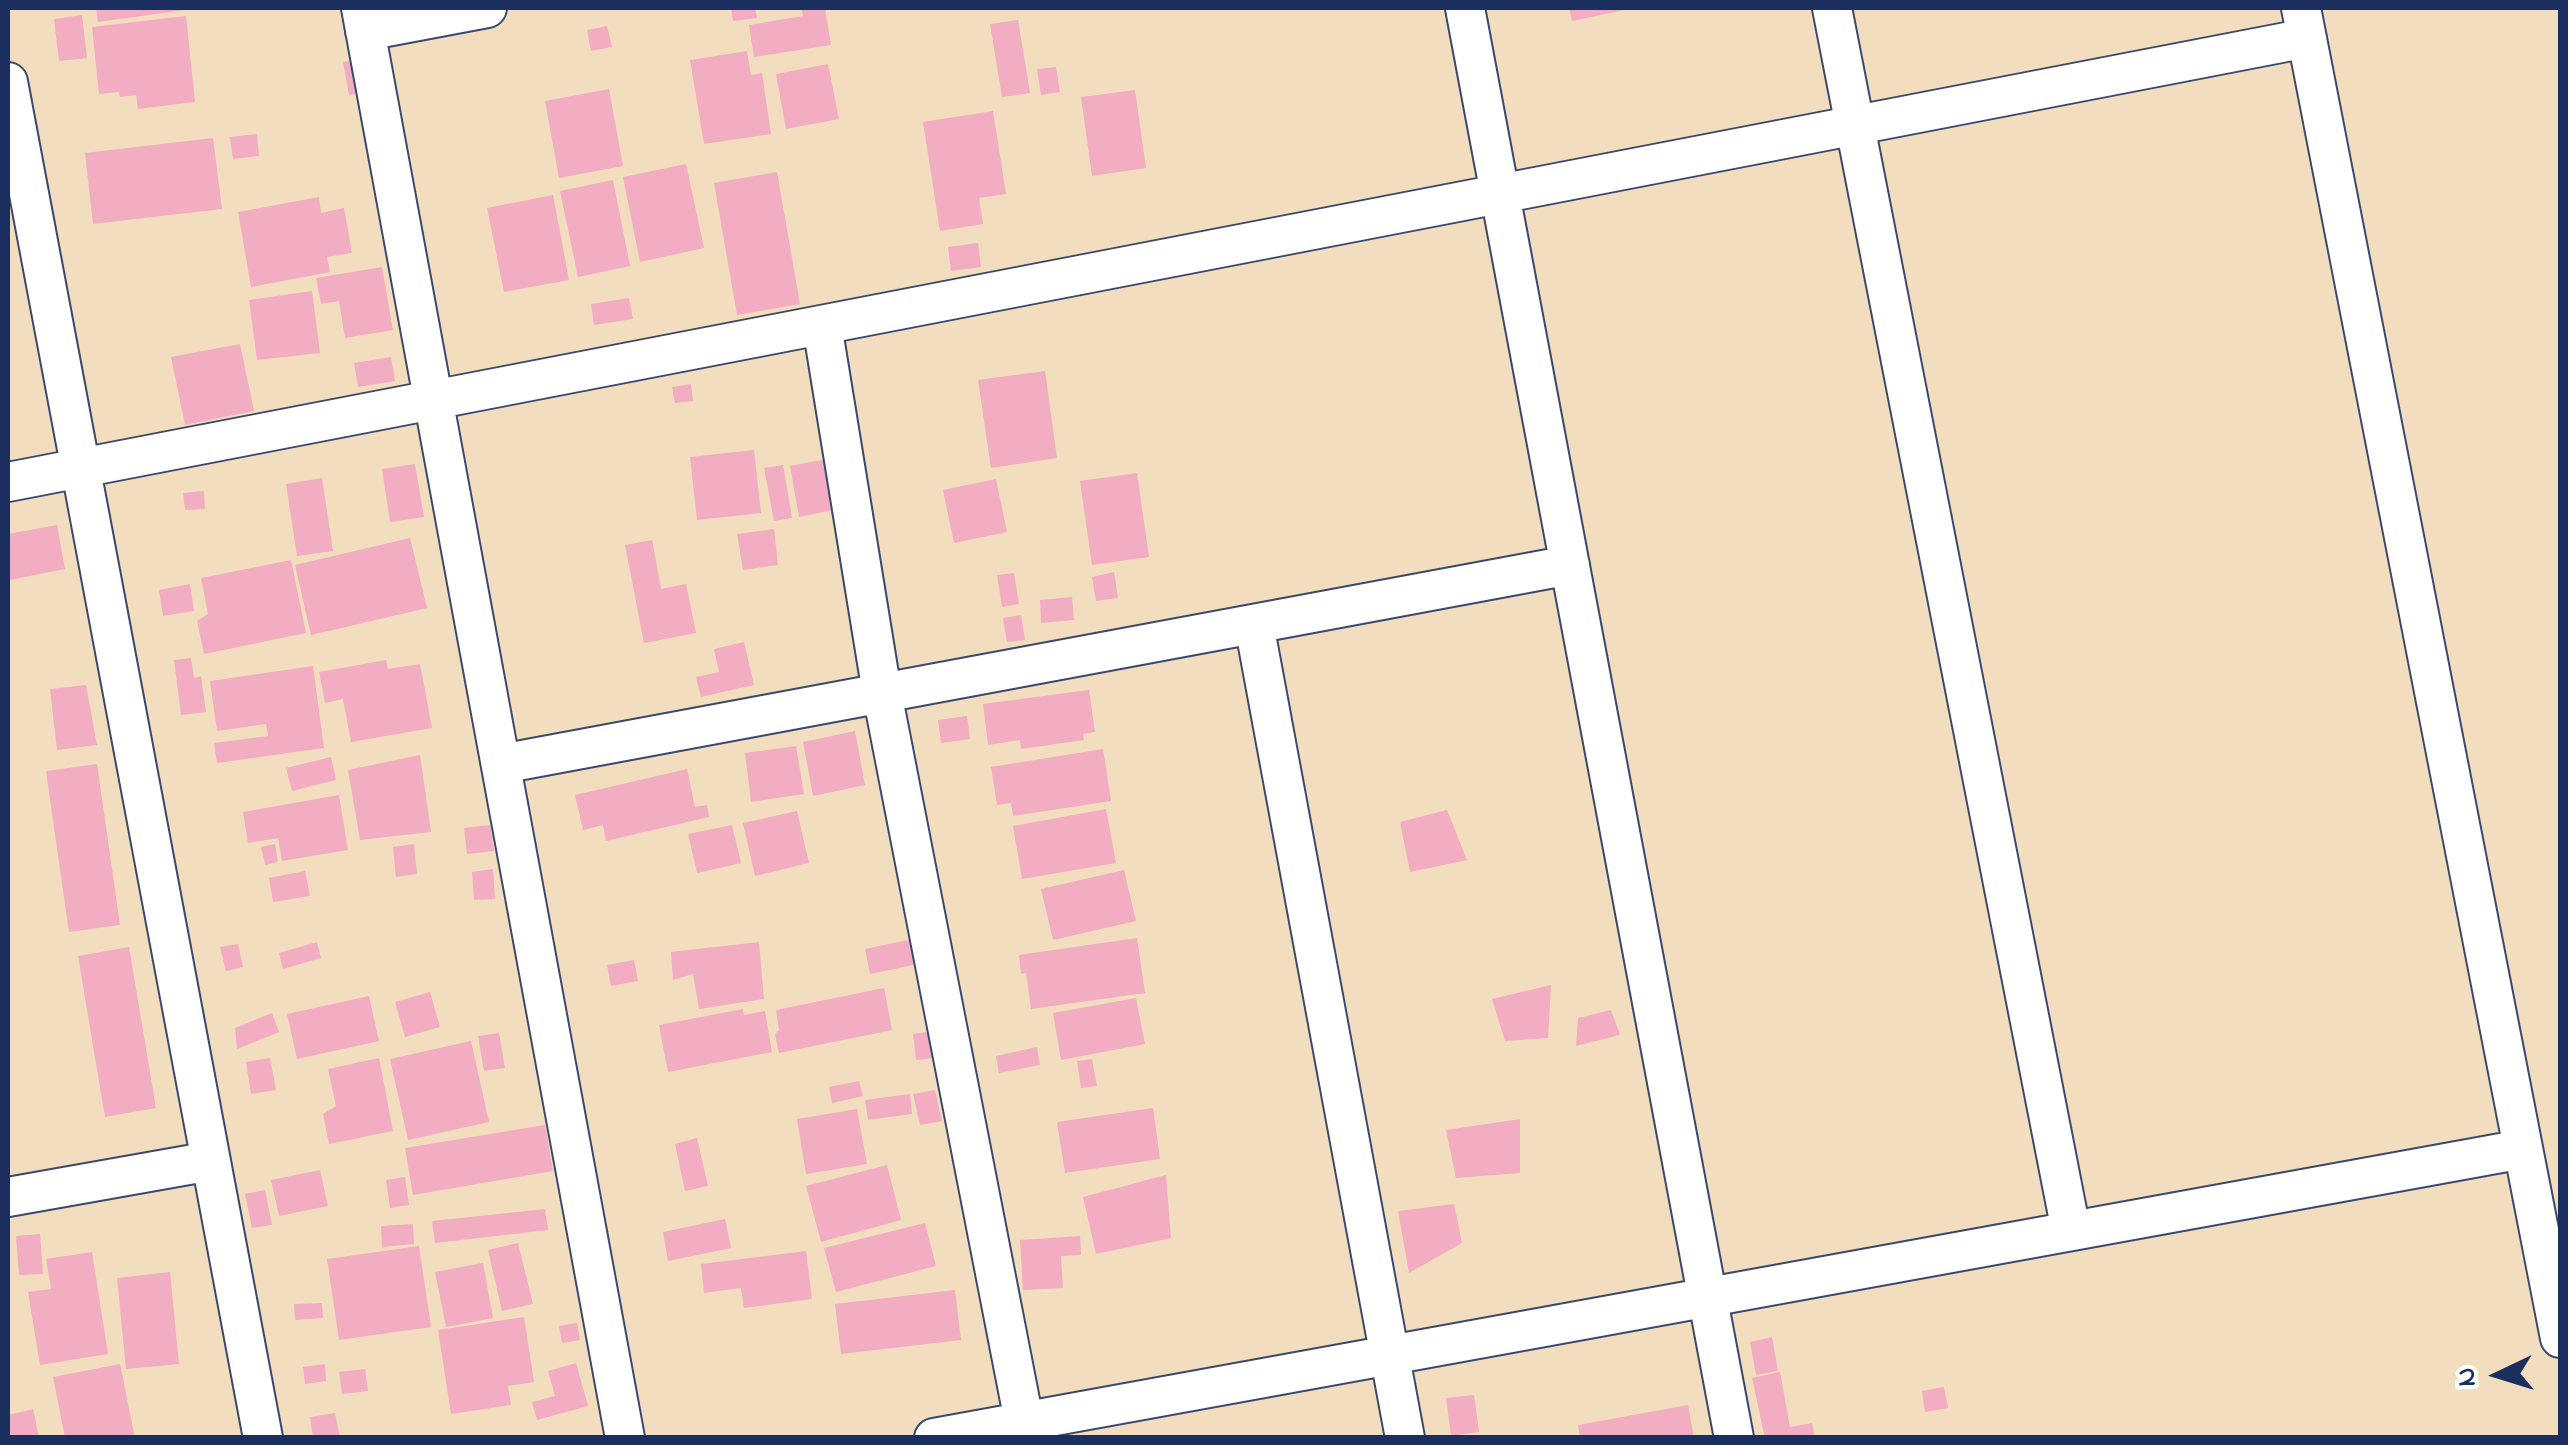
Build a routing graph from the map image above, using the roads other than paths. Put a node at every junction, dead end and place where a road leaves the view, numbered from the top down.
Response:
1 (487, 8) edge
2 (1466, 8) edge
3 (1832, 8) edge
4 (363, 19) edge
5 (2304, 23) edge
6 (8, 82) edge
7 (1856, 126) junction
8 (1500, 194) junction
9 (822, 324) junction
10 (433, 400) junction
11 (80, 468) junction
12 (8, 482) edge
13 (1570, 565) junction
14 (1254, 624) junction
15 (882, 693) junction
16 (500, 764) junction
17 (2524, 1148) junction
18 (211, 1161) junction
19 (8, 1198) edge
20 (2071, 1231) junction
21 (1708, 1298) junction
22 (2560, 1338) edge
23 (1390, 1355) junction
24 (1024, 1421) junction
25 (263, 1438) edge
26 (625, 1438) edge
27 (934, 1438) edge
28 (1405, 1438) edge
29 (1734, 1438) edge

1 - 4 street
2 - 8 street
3 - 7 street
4 - 10 street
5 - 7 street
5 - 17 street
6 - 11 street
7 - 8 street
7 - 20 street
8 - 9 street
8 - 13 street
9 - 10 street
9 - 15 street
10 - 11 street
10 - 16 street
11 - 12 street
11 - 18 street
13 - 14 street
13 - 21 street
14 - 15 street
14 - 23 street
15 - 16 street
15 - 24 street
16 - 26 street
17 - 20 street
17 - 22 street
18 - 19 street
18 - 25 street
20 - 21 street
21 - 23 street
21 - 29 street
23 - 24 street
23 - 28 street
24 - 27 street

